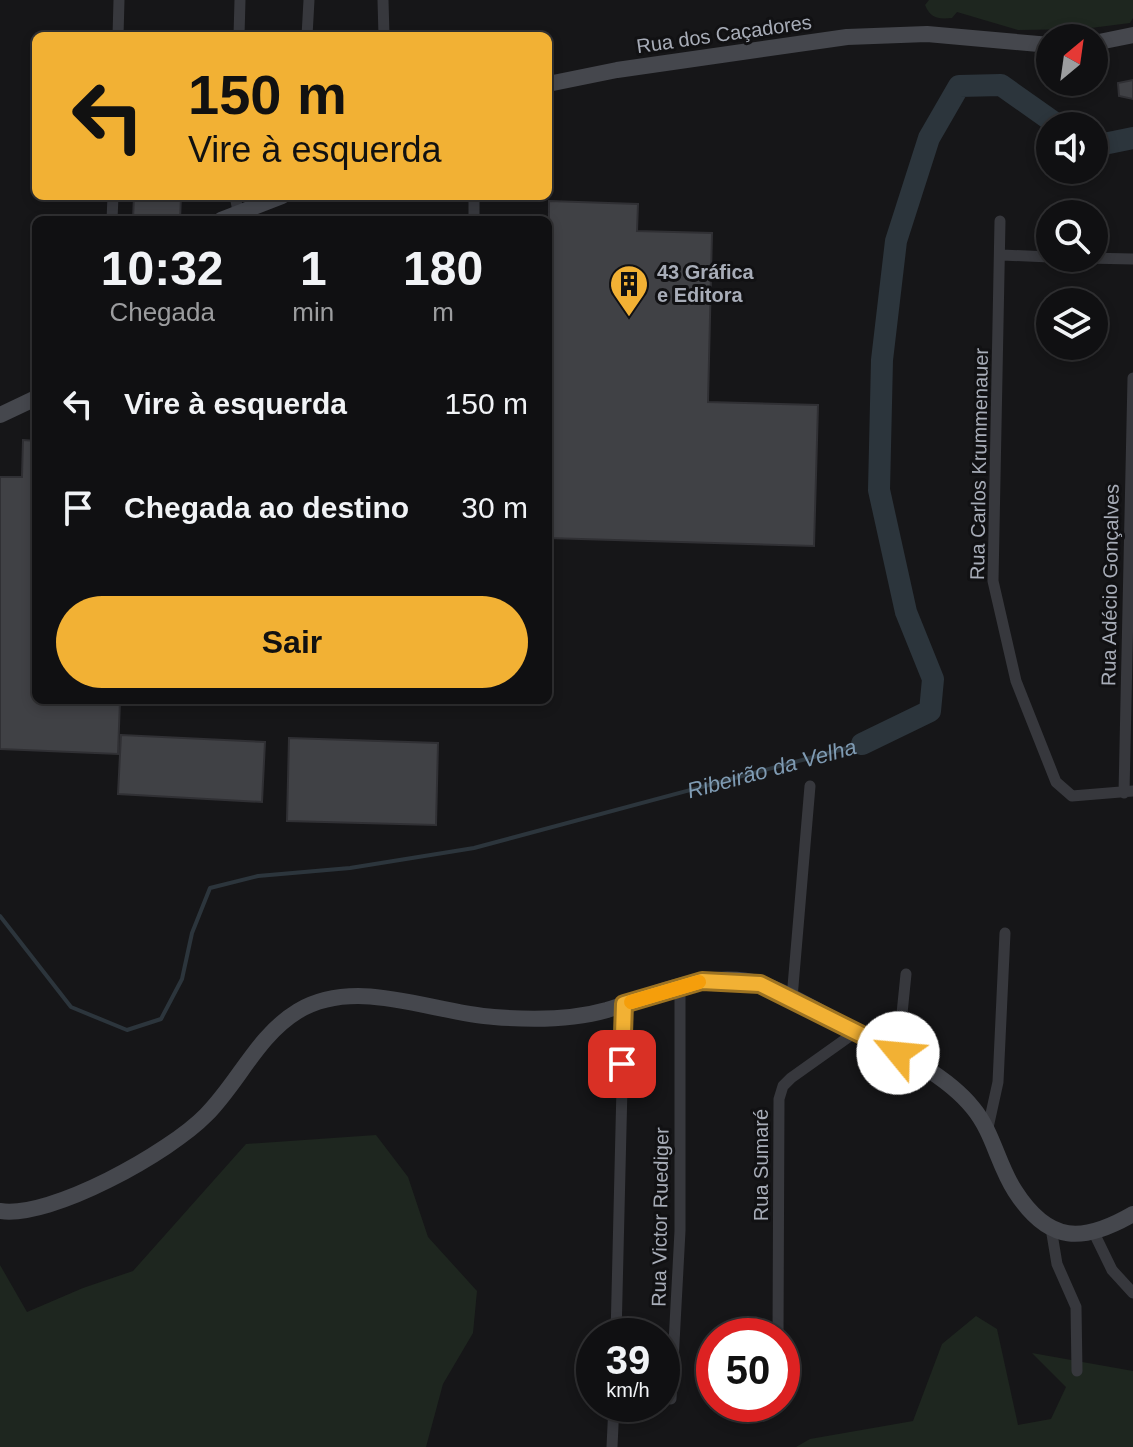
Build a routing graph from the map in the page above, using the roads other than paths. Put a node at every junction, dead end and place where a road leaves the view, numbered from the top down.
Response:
1 (119, 0) edge
2 (240, 0) edge
3 (309, 0) edge
4 (383, 0) edge
5 (118, 32) edge
6 (239, 32) edge
7 (307, 32) edge
8 (384, 32) edge
9 (1133, 35) edge
10 (1108, 40) edge
11 (1036, 44) edge
12 (552, 83) edge
13 (259, 200) edge
14 (236, 204) edge
15 (1000, 221) dead end
16 (1002, 255) junction
17 (1036, 256) edge
18 (1108, 258) edge
19 (1133, 259) edge
20 (1133, 378) edge
21 (32, 400) edge
22 (0, 415) edge
23 (810, 786) dead end
24 (1128, 792) edge
25 (1005, 933) dead end
26 (906, 974) dead end
27 (680, 986) junction
28 (792, 998) junction
29 (624, 1004) junction
30 (857, 1031) junction
31 (898, 1053) junction
32 (987, 1132) junction
33 (0, 1211) edge
34 (1133, 1214) edge
35 (1051, 1228) junction
36 (1094, 1233) junction
37 (1133, 1293) edge
38 (616, 1318) edge
39 (675, 1318) edge
40 (778, 1318) edge
41 (1077, 1371) dead end
42 (613, 1422) edge
43 (612, 1447) edge

1 - 5 street
2 - 6 street
3 - 7 street
4 - 8 street
9 - 10 main road
11 - 12 main road, Rua dos Caçadores
13 - 14 main road
15 - 16 street, Rua Carlos Krummenauer
16 - 17 street
16 - 24 street, Rua Carlos Krummenauer
18 - 19 street
20 - 24 street, Rua Adécio Gonçalves
21 - 22 main road
23 - 28 street
25 - 32 street
26 - 31 street
27 - 28 main road
27 - 29 main road
27 - 39 street, Rua Victor Ruediger
28 - 30 main road
29 - 33 main road
29 - 38 street
30 - 31 main road
30 - 40 street, Rua Sumaré
31 - 32 main road
32 - 35 main road
34 - 36 main road
35 - 36 main road
35 - 41 street
36 - 37 street
42 - 43 street

